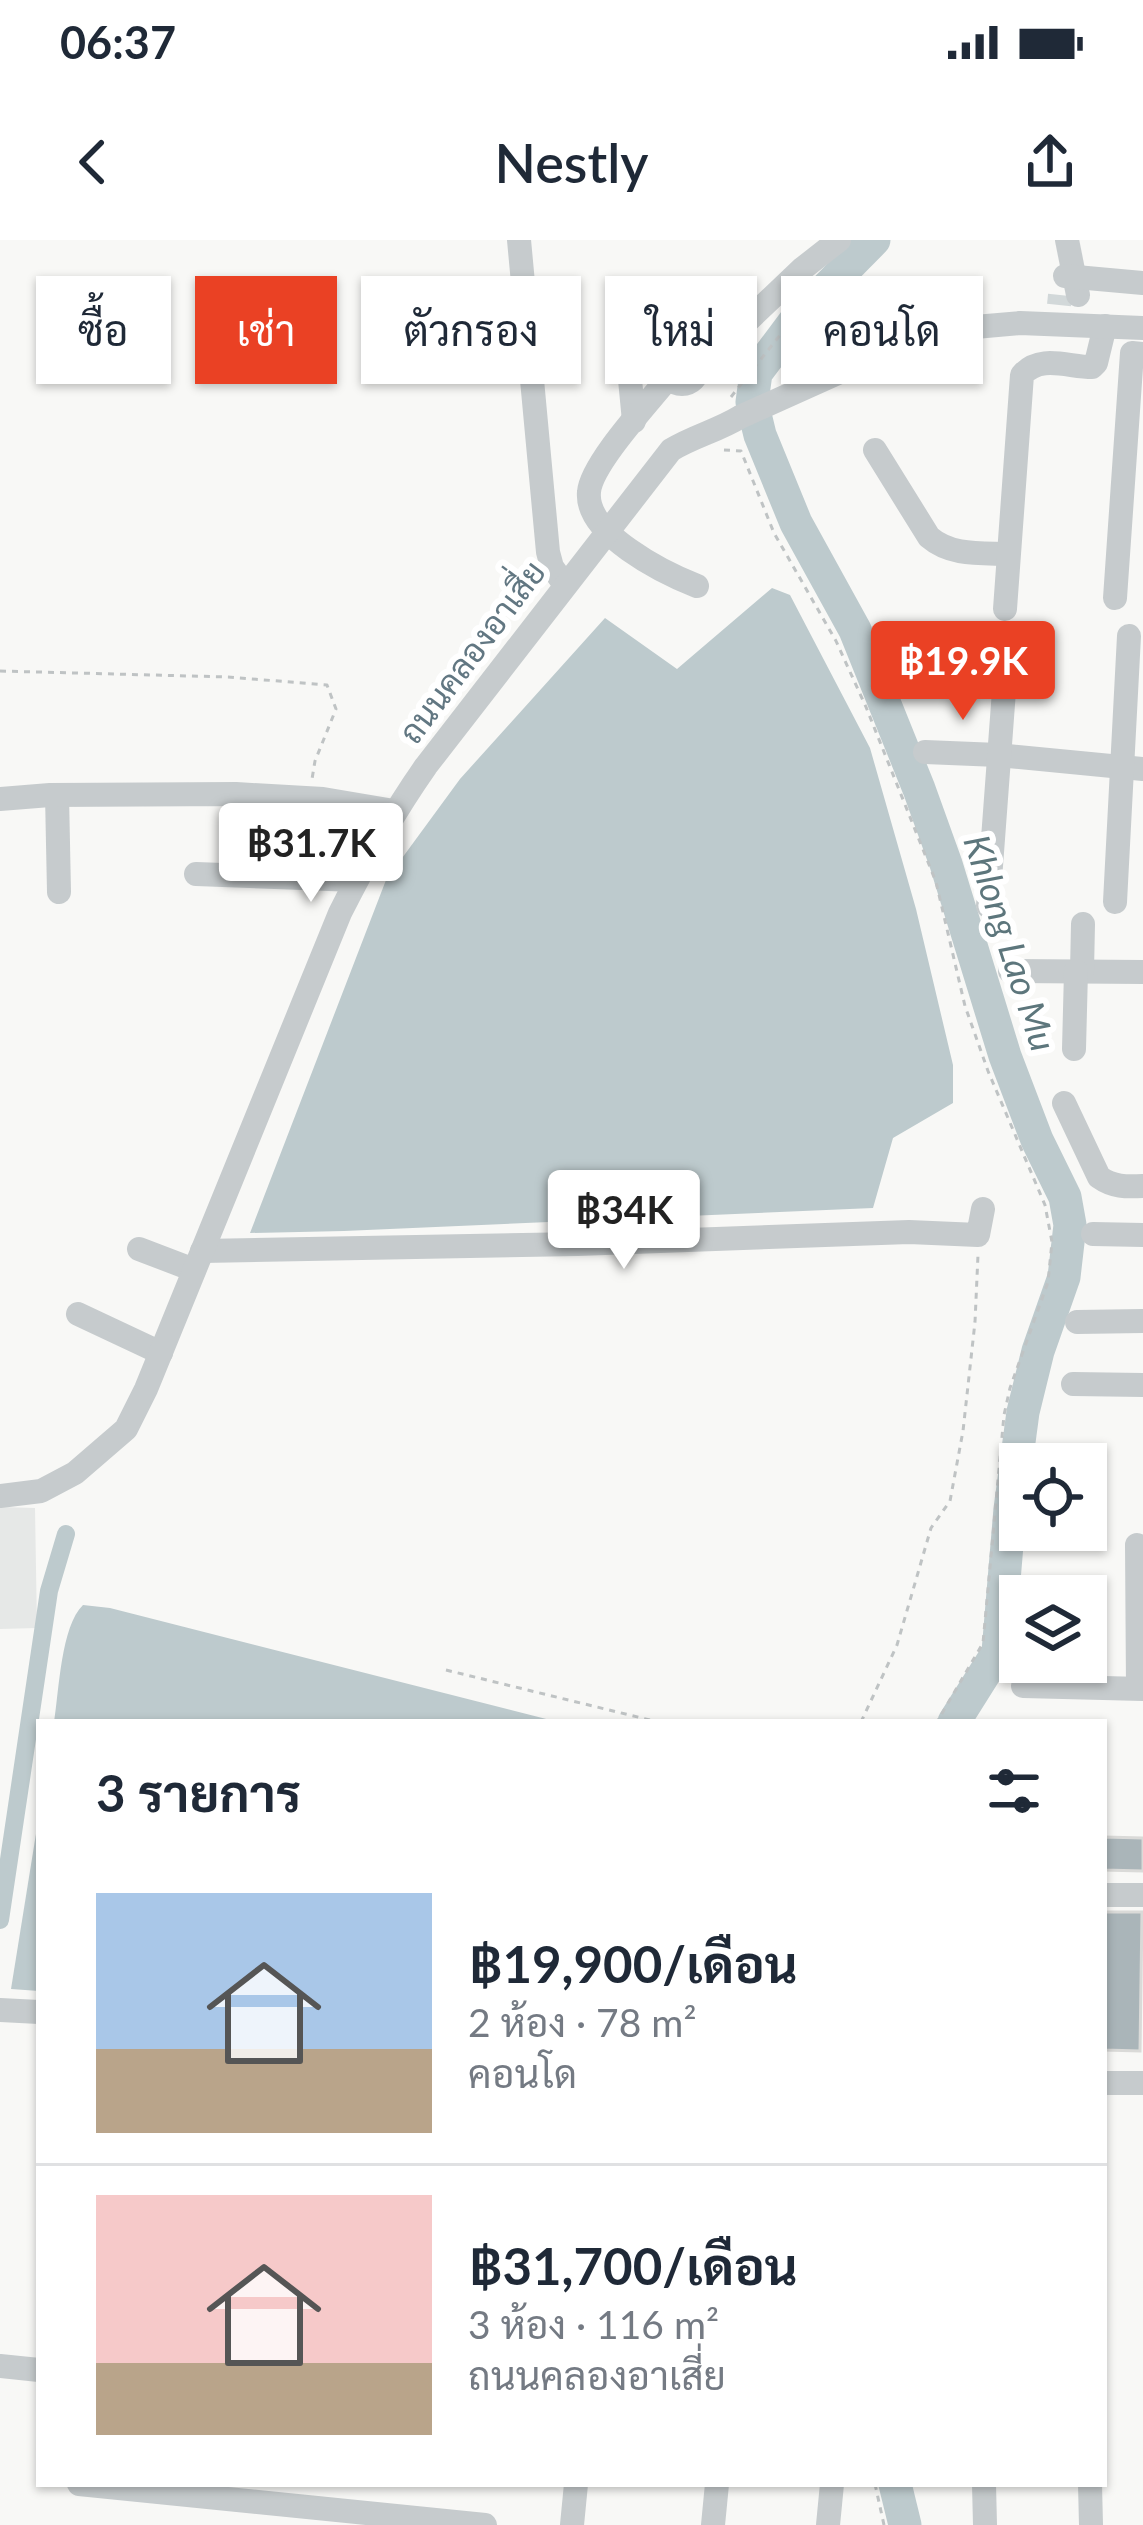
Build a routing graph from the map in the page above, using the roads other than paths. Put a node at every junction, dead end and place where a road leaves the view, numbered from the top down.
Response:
1 (519, 240) edge
2 (839, 240) edge
3 (1143, 284) edge
4 (1069, 290) edge
5 (1105, 326) junction
6 (1143, 328) edge
7 (1143, 354) edge
8 (630, 384) edge
9 (634, 421) junction
10 (875, 450) dead end
11 (605, 532) junction
12 (1008, 554) junction
13 (565, 585) junction
14 (697, 586) dead end
15 (1115, 598) dead end
16 (1005, 609) dead end
17 (1129, 636) dead end
18 (1008, 637) dead end
19 (925, 752) dead end
20 (998, 755) junction
21 (1132, 768) edge
22 (58, 795) junction
23 (0, 800) edge
24 (394, 811) junction
25 (196, 874) dead end
26 (356, 880) junction
27 (59, 892) dead end
28 (1115, 902) dead end
29 (988, 906) dead end
30 (1083, 924) dead end
31 (1010, 971) dead end
32 (1079, 971) junction
33 (1143, 972) edge
34 (1074, 1049) dead end
35 (1064, 1102) dead end
36 (1143, 1186) edge
37 (981, 1222) road end
38 (1093, 1234) dead end
39 (1143, 1235) edge
40 (140, 1249) dead end
41 (198, 1260) junction
42 (78, 1314) dead end
43 (1077, 1322) dead end
44 (1143, 1322) edge
45 (161, 1353) junction
46 (1073, 1384) dead end
47 (1143, 1384) edge
48 (0, 1496) edge
49 (1137, 1545) dead end
50 (1023, 1686) dead end
51 (1140, 1689) edge
52 (1107, 1895) edge
53 (1143, 1895) edge
54 (0, 2010) edge
55 (36, 2012) edge
56 (1107, 2083) edge
57 (1143, 2083) edge
58 (0, 2366) edge
59 (36, 2370) edge
60 (109, 2487) edge
61 (576, 2487) edge
62 (717, 2487) edge
63 (832, 2487) edge
64 (984, 2487) edge
65 (1090, 2487) edge
66 (485, 2525) edge
67 (572, 2525) edge
68 (713, 2525) edge
69 (828, 2525) edge
70 (985, 2525) edge
71 (1091, 2525) edge

1 - 13 street
2 - 9 street
3 - 4 street
4 - 5 street, ถนนคลองอาเสี่ย
4 - 11 street, ถนนคลองอาเสี่ย
5 - 6 street, ถนนคลองอาเสี่ย
5 - 12 street
7 - 15 street
8 - 9 street
9 - 11 street
10 - 12 street
11 - 13 street, ถนนคลองอาเสี่ย
11 - 14 street
12 - 16 street
13 - 24 street, ถนนคลองอาเสี่ย
17 - 21 street
18 - 20 street
19 - 20 street
20 - 21 street
20 - 29 street
21 - 28 street
22 - 23 street
22 - 24 street
22 - 27 street
24 - 26 street, ถนนคลองอาเสี่ย
25 - 26 street
26 - 41 street, ถนนคลองอาเสี่ย
30 - 32 street
31 - 32 street
32 - 33 street
32 - 34 street
35 - 36 street
37 - 41 street
38 - 39 street
40 - 41 street
41 - 45 street, ถนนคลองอาเสี่ย
42 - 45 street
43 - 44 street
45 - 48 street, ถนนคลองอาเสี่ย
46 - 47 street
49 - 51 street
50 - 51 street
52 - 53 street
54 - 55 street
56 - 57 street
58 - 59 street
60 - 66 street
61 - 67 street
62 - 68 street
63 - 69 street
64 - 70 street
65 - 71 street

